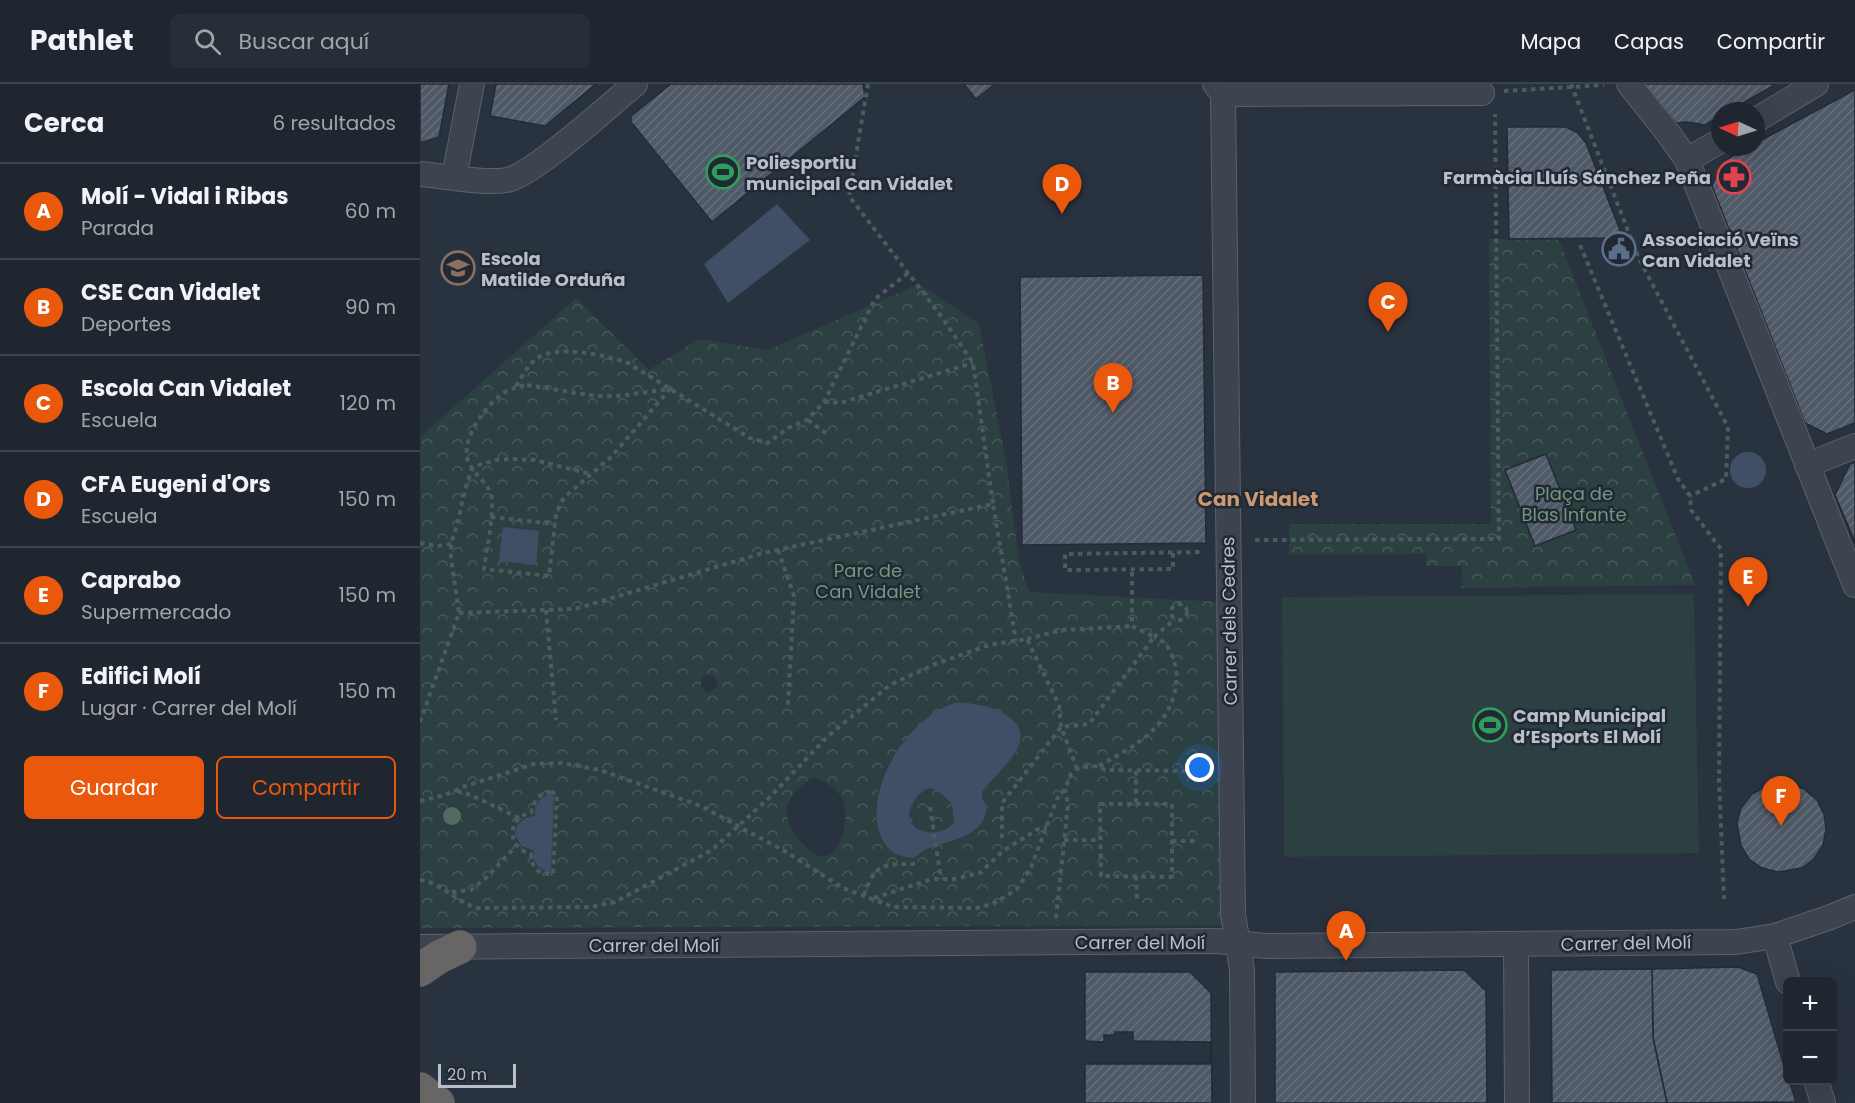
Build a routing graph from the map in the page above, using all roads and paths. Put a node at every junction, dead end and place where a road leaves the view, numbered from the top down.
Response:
1 (472, 84) edge
2 (635, 84) edge
3 (868, 84) edge
4 (1629, 84) edge
5 (1816, 84) edge
6 (1572, 86) edge
7 (1219, 89) edge
8 (1489, 92) junction
9 (1765, 115) edge
10 (1711, 146) edge
11 (1687, 160) junction
12 (420, 174) edge
13 (454, 177) junction
14 (1580, 245) dead end
15 (908, 273) junction
16 (973, 363) junction
17 (516, 387) junction
18 (670, 389) junction
19 (824, 402) junction
20 (807, 420) junction
21 (826, 434) dead end
22 (1855, 446) edge
23 (1808, 465) junction
24 (472, 469) junction
25 (591, 474) junction
26 (1690, 496) junction
27 (993, 504) junction
28 (491, 517) junction
29 (555, 524) junction
30 (1255, 540) dead end
31 (420, 543) edge
32 (451, 544) junction
33 (778, 550) junction
34 (1204, 552) dead end
35 (1173, 553) junction
36 (1132, 570) junction
37 (1855, 585) edge
38 (546, 610) junction
39 (459, 614) junction
40 (1175, 619) junction
41 (1132, 626) junction
42 (1154, 637) junction
43 (1027, 639) junction
44 (1016, 641) junction
45 (426, 704) junction
46 (420, 705) edge
47 (788, 705) dead end
48 (556, 720) dead end
49 (420, 722) edge
50 (1061, 727) junction
51 (1098, 766) junction
52 (1077, 769) junction
53 (1136, 771) junction
54 (1192, 771) dead end
55 (1065, 789) junction
56 (457, 791) junction
57 (420, 801) edge
58 (1136, 804) junction
59 (930, 807) dead end
60 (520, 818) junction
61 (738, 826) junction
62 (1047, 827) junction
63 (1002, 838) dead end
64 (1064, 840) junction
65 (1100, 840) junction
66 (1172, 841) junction
67 (1196, 841) dead end
68 (516, 846) junction
69 (916, 864) dead end
70 (1136, 876) junction
71 (941, 879) junction
72 (420, 880) edge
73 (451, 892) junction
74 (864, 895) junction
75 (874, 898) junction
76 (1724, 899) dead end
77 (1137, 903) dead end
78 (1855, 907) edge
79 (1774, 936) junction
80 (1053, 943) junction
81 (1238, 944) junction
82 (1516, 944) junction
83 (420, 947) edge
84 (460, 947) junction
85 (420, 970) edge
86 (1787, 977) edge
87 (1818, 1085) edge
88 (420, 1089) edge
89 (438, 1103) edge
90 (1243, 1103) edge
91 (1516, 1103) edge
92 (1823, 1103) edge

1 - 13 street
2 - 13 street
3 - 15 path
4 - 6 path
4 - 11 street
5 - 9 street
6 - 8 path
6 - 26 path
7 - 8 street
7 - 81 street, Carrer dels Cedres
8 - 30 path
10 - 11 street
11 - 23 street
12 - 13 street
14 - 26 path
15 - 16 path
15 - 19 path
16 - 19 path
16 - 27 path
17 - 18 path
17 - 18 path
17 - 24 path
18 - 20 path
18 - 25 path
19 - 20 path
20 - 21 path
22 - 23 street
23 - 37 street
24 - 25 path
24 - 28 path
24 - 32 path
25 - 29 path
26 - 76 path
27 - 33 path
27 - 44 path
28 - 29 path
28 - 29 path
31 - 32 path
32 - 39 path
33 - 38 path
33 - 47 path
34 - 35 path
35 - 36 path
35 - 36 path
36 - 41 path
38 - 39 path
38 - 48 path
39 - 45 path
40 - 40 path
40 - 42 path
41 - 42 path
41 - 43 path
42 - 50 path
42 - 51 path
43 - 44 path
43 - 50 path
44 - 61 path
45 - 46 path
45 - 49 path
50 - 52 path
50 - 63 path
51 - 52 path
51 - 53 path
52 - 55 path
53 - 54 path
53 - 58 path
55 - 62 path
55 - 64 path
56 - 57 path
56 - 60 path
56 - 61 path
58 - 65 path
58 - 66 path
59 - 71 path
60 - 68 path
60 - 68 path
61 - 73 path
61 - 74 path
62 - 71 path
62 - 75 path
64 - 65 path
64 - 80 path
65 - 70 path
66 - 67 path
66 - 70 path
68 - 73 path
69 - 74 path
70 - 77 path
71 - 75 path
72 - 73 path
74 - 75 path
78 - 79 street, Carrer del Molí
79 - 82 street, Carrer del Molí
79 - 86 street
80 - 81 street, Carrer del Molí
80 - 84 street, Carrer del Molí
81 - 82 street, Carrer del Molí
81 - 90 street, Carrer dels Cedres
82 - 91 street
83 - 84 street, Carrer del Molí
84 - 85 highway
87 - 92 street
88 - 89 highway

